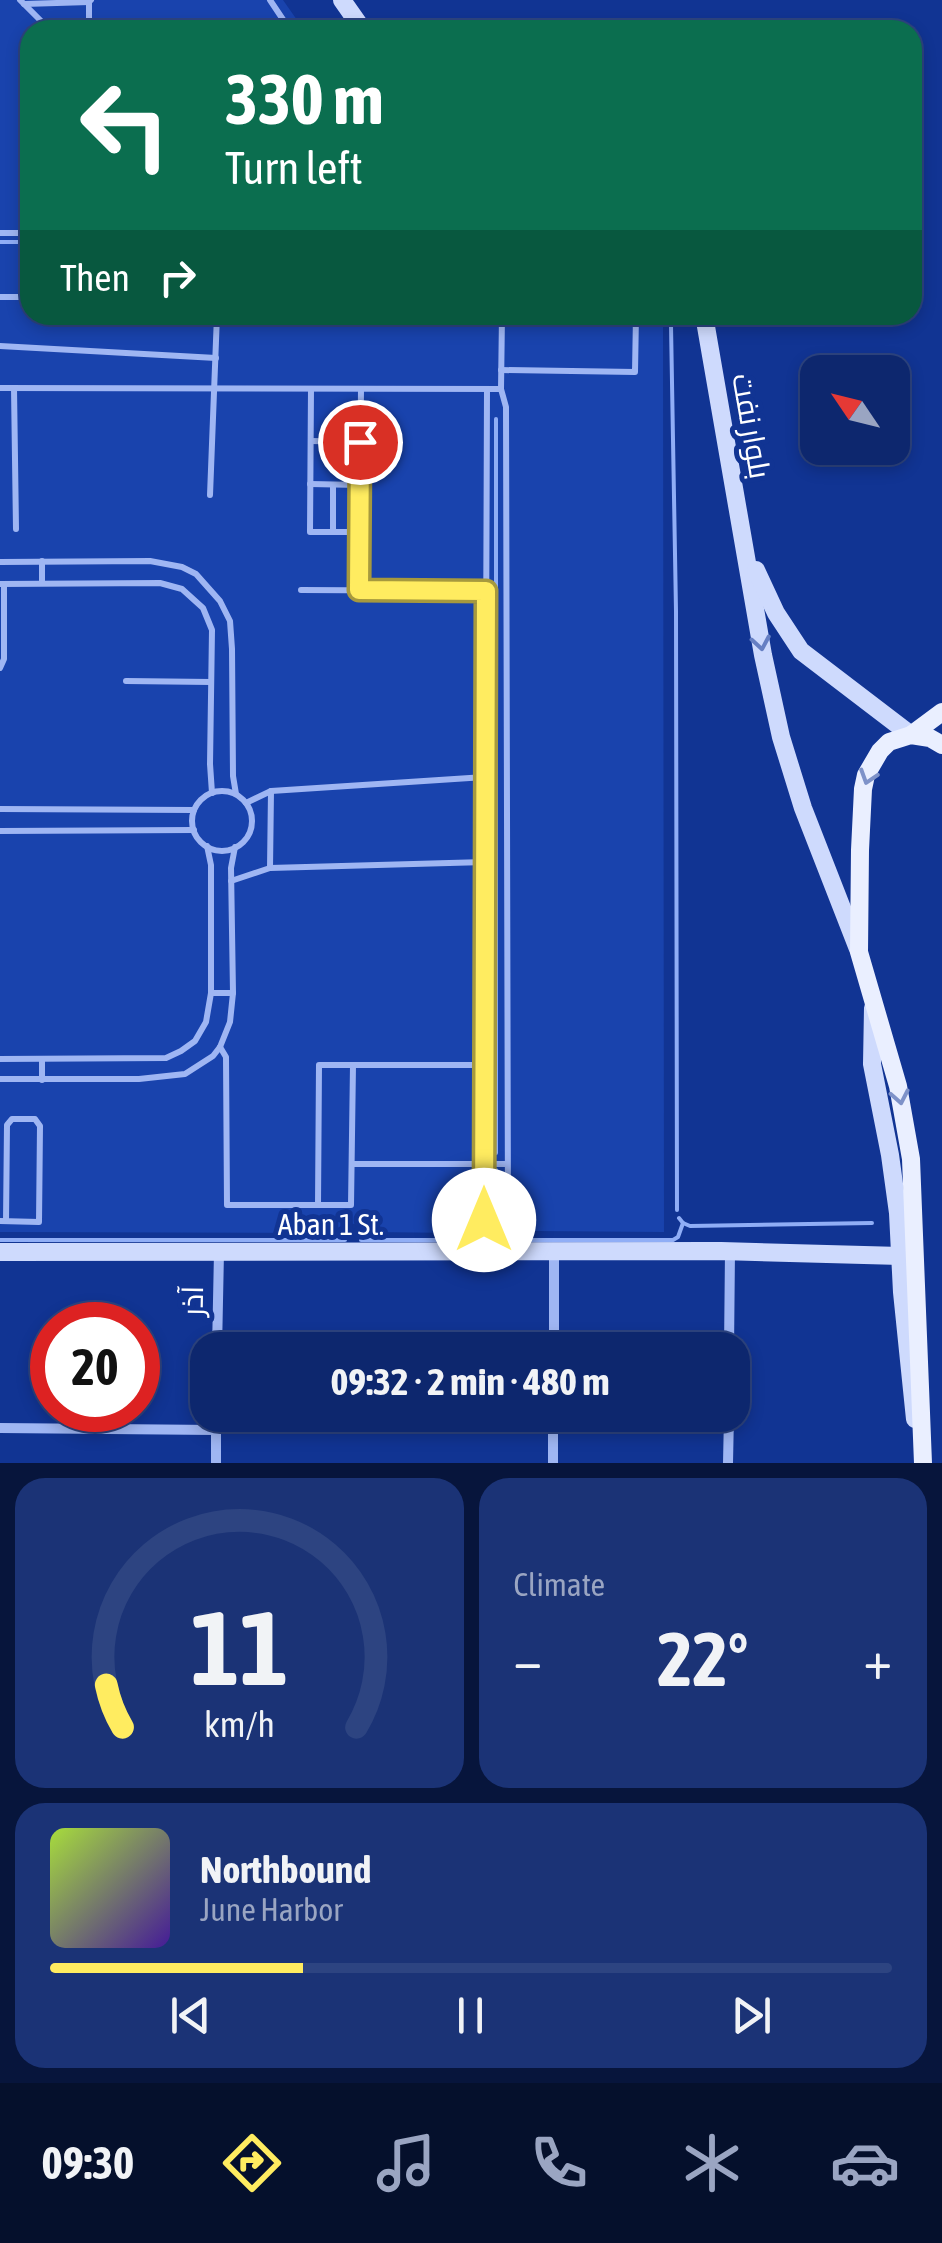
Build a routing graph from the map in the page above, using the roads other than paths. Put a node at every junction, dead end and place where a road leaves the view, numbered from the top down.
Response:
1 (90, 1) edge
2 (22, 2) edge
3 (40, 20) edge
4 (218, 325) edge
5 (502, 325) edge
6 (636, 325) edge
7 (706, 325) edge
8 (0, 346) edge
9 (216, 358) junction
10 (501, 370) junction
11 (0, 388) edge
12 (14, 388) junction
13 (215, 388) junction
14 (311, 389) junction
15 (361, 389) junction
16 (487, 389) junction
17 (501, 389) junction
18 (311, 442) junction
19 (360, 442) junction
20 (310, 484) junction
21 (333, 485) junction
22 (360, 485) junction
23 (210, 495) dead end
24 (16, 529) dead end
25 (333, 532) junction
26 (360, 532) junction
27 (745, 547) junction
28 (42, 561) junction
29 (0, 562) edge
30 (2, 584) edge
31 (42, 584) junction
32 (301, 590) dead end
33 (359, 590) junction
34 (486, 591) junction
35 (0, 668) edge
36 (126, 681) dead end
37 (211, 682) junction
38 (942, 712) edge
39 (910, 735) junction
40 (942, 745) edge
41 (486, 777) junction
42 (271, 791) junction
43 (212, 793) junction
44 (236, 794) junction
45 (246, 803) junction
46 (0, 810) edge
47 (194, 810) junction
48 (194, 830) junction
49 (0, 831) edge
50 (206, 846) junction
51 (235, 848) junction
52 (485, 862) junction
53 (270, 868) junction
54 (231, 881) junction
55 (859, 952) junction
56 (211, 993) junction
57 (233, 994) junction
58 (873, 1002) junction
59 (220, 1046) junction
60 (0, 1059) edge
61 (42, 1059) junction
62 (353, 1065) junction
63 (484, 1066) junction
64 (0, 1079) edge
65 (42, 1080) junction
66 (352, 1164) junction
67 (484, 1164) junction
68 (507, 1164) junction
69 (318, 1205) junction
70 (484, 1220) dead end
71 (3, 1221) edge
72 (508, 1221) dead end
73 (554, 1251) junction
74 (730, 1251) junction
75 (0, 1252) edge
76 (219, 1252) junction
77 (902, 1256) junction
78 (217, 1332) edge
79 (554, 1332) edge
80 (729, 1332) edge
81 (0, 1428) edge
82 (190, 1430) edge
83 (216, 1432) edge
84 (553, 1432) edge
85 (729, 1432) edge
86 (216, 1463) edge
87 (553, 1463) edge
88 (728, 1463) edge
89 (922, 1463) edge

1 - 2 lane
2 - 3 lane
4 - 9 lane
5 - 10 lane
6 - 10 lane
7 - 27 street, بلوار نفت
8 - 9 lane
9 - 13 lane
10 - 17 lane
11 - 12 lane
12 - 13 lane
12 - 24 lane
13 - 14 lane
13 - 23 lane
14 - 15 lane
14 - 18 lane
15 - 16 lane
15 - 19 lane
16 - 17 lane
16 - 34 lane
17 - 68 lane
18 - 19 lane
18 - 20 lane
19 - 22 lane
20 - 21 lane
20 - 25 lane
21 - 22 lane
21 - 25 lane
22 - 26 lane
25 - 26 lane
26 - 33 lane
27 - 39 street
27 -> 55 street
28 - 29 lane
28 - 31 lane
28 - 44 lane
30 - 31 lane
30 - 35 lane
31 - 37 lane
32 - 33 lane
33 - 34 lane
34 - 41 lane
36 - 37 lane
37 - 43 lane
38 - 39 main road
39 - 40 main road
39 -> 55 main road
41 - 42 lane
41 - 52 lane
42 - 45 lane
42 - 53 lane
43 - 44 lane
43 - 47 lane
44 - 45 lane
45 - 51 lane
46 - 47 lane
47 - 48 lane
48 - 49 lane
48 - 50 lane
50 - 51 lane
50 - 56 lane
51 - 54 lane
52 - 53 lane
52 - 63 lane
53 - 54 lane
54 - 57 lane
55 - 58 main road
56 - 57 lane
56 - 61 lane
57 - 59 lane
58 - 77 street
58 -> 89 main road
59 - 65 lane
59 - 69 lane
60 - 61 lane
61 - 65 lane
62 - 63 lane
62 - 66 lane
62 - 69 lane
63 - 67 lane
64 - 65 lane
66 - 67 lane
66 - 69 lane
67 - 68 lane
67 - 70 lane
68 - 72 lane
71 - 71 lane
73 - 74 street, Aban 1 St.
73 - 76 street, Aban 1 St.
73 - 79 street
74 - 77 street, Aban 1 St.
74 - 80 street
75 - 76 street, Aban 1 St.
76 - 78 street, آذر
77 - 89 street
81 - 82 street
83 - 86 street
84 - 87 street
85 - 88 street

